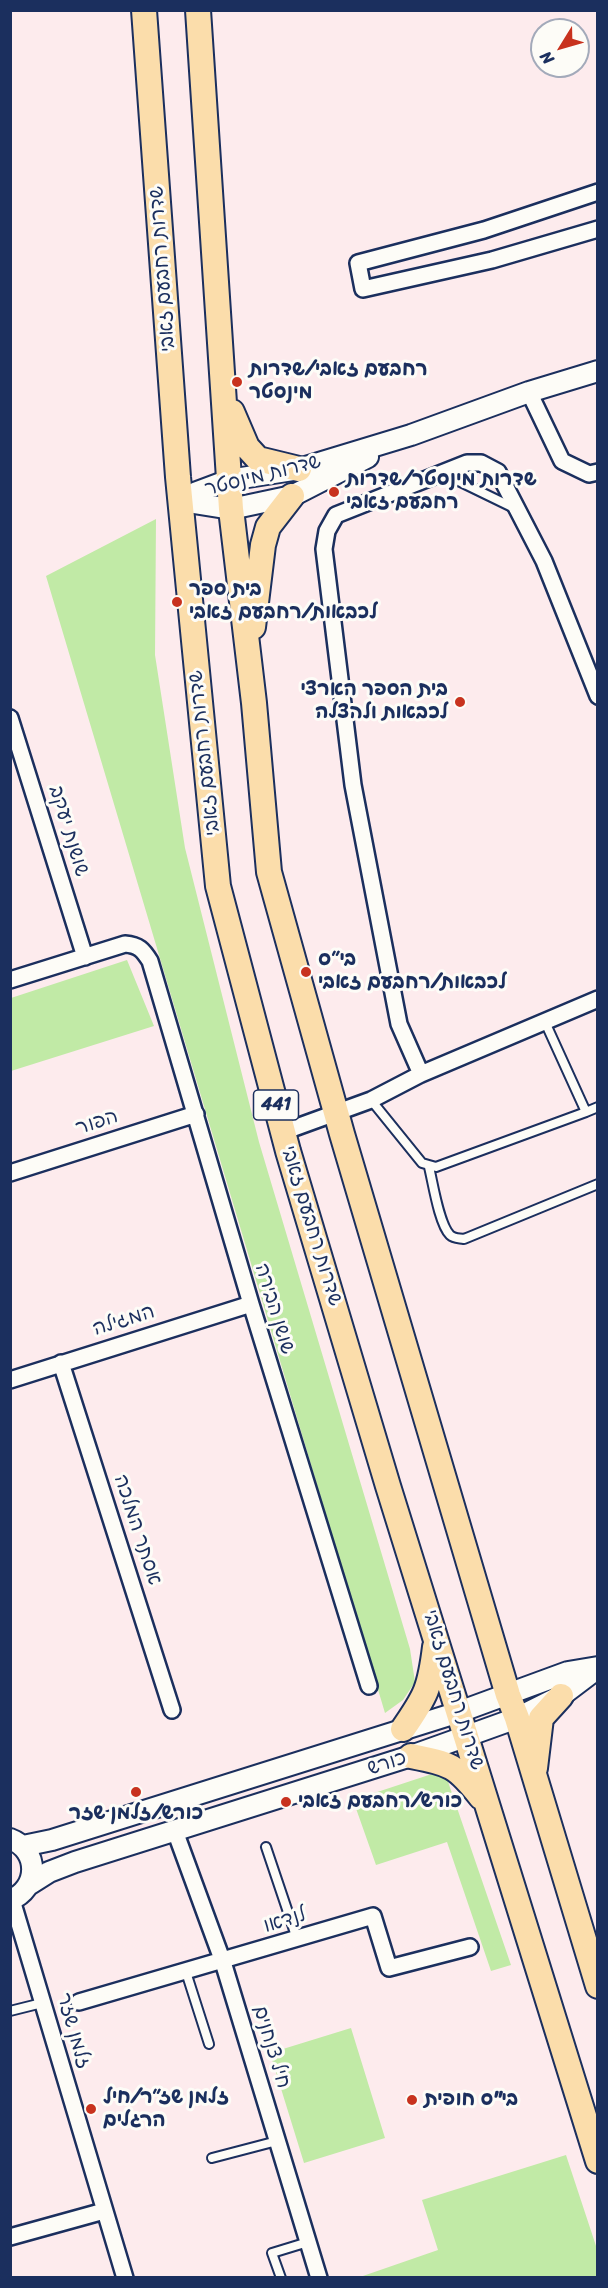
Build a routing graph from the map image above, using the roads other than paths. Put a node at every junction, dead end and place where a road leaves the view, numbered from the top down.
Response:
1 (144, 10) edge
2 (198, 10) edge
3 (597, 192) edge
4 (597, 229) edge
5 (597, 371) edge
6 (529, 392) junction
7 (225, 395) junction
8 (411, 435) junction
9 (299, 469) junction
10 (597, 472) edge
11 (442, 473) junction
12 (230, 480) junction
13 (292, 496) junction
14 (181, 501) junction
15 (231, 508) junction
16 (518, 510) junction
17 (248, 668) junction
18 (597, 696) edge
19 (10, 718) edge
20 (85, 957) junction
21 (10, 980) edge
22 (597, 999) edge
23 (545, 1022) junction
24 (422, 1074) junction
25 (370, 1100) junction
26 (597, 1107) edge
27 (336, 1112) junction
28 (586, 1112) junction
29 (196, 1114) junction
30 (283, 1132) junction
31 (429, 1167) junction
32 (10, 1173) edge
33 (597, 1184) edge
34 (250, 1304) junction
35 (62, 1363) junction
36 (10, 1380) edge
37 (436, 1639) junction
38 (597, 1668) edge
39 (369, 1686) dead end
40 (508, 1695) junction
41 (561, 1696) junction
42 (172, 1710) dead end
43 (459, 1712) junction
44 (517, 1718) junction
45 (403, 1728) junction
46 (467, 1736) junction
47 (411, 1756) junction
48 (534, 1776) junction
49 (490, 1810) junction
50 (175, 1831) junction
51 (17, 1842) edge
52 (266, 1847) dead end
53 (30, 1884) junction
54 (11, 1900) edge
55 (297, 1939) junction
56 (470, 1947) dead end
57 (223, 1962) junction
58 (186, 1972) junction
59 (597, 1986) edge
60 (78, 2002) dead end
61 (42, 2003) junction
62 (10, 2011) edge
63 (209, 2044) dead end
64 (278, 2141) junction
65 (212, 2157) dead end
66 (597, 2161) edge
67 (104, 2211) junction
68 (10, 2237) edge
69 (308, 2242) junction
70 (125, 2277) edge
71 (281, 2277) edge
72 (319, 2277) edge

1 - 14 main road, שדרות רחבעם זאבי / 441
2 - 7 main road
3 - 4 street
5 - 6 street, שדרות מינסטר
6 - 8 street, שדרות מינסטר
6 - 10 street
7 - 9 main road
7 - 12 main road
8 - 9 street, שדרות מינסטר
8 - 13 street, שדרות מינסטר
9 - 12 street, שדרות מינסטר
11 - 16 lane
11 - 16 street
11 - 24 street
12 - 14 street, שדרות מינסטר
12 - 15 main road
13 - 15 street, שדרות מינסטר
13 - 17 main road
14 - 15 street, שדרות מינסטר
14 - 30 main road, שדרות רחבעם זאבי / 441
15 - 17 main road
16 - 18 street
17 - 27 main road
19 - 20 street, שושנת יעקב
20 - 21 street
20 - 29 street, שושן הבירה
22 - 23 street
23 - 24 street
23 - 28 lane
24 - 25 street
25 - 27 street
25 - 31 lane
26 - 28 lane
27 - 30 street
27 - 40 main road
28 - 31 lane
29 - 32 street, הפור
29 - 34 street, שושן הבירה
30 - 37 main road, שדרות רחבעם זאבי / 441
31 - 33 lane
34 - 35 street, המגילה
34 - 39 street, שושן הבירה
35 - 36 street, המגילה
35 - 42 street, אסתר המלכה
37 - 43 main road, שדרות רחבעם זאבי / 441
37 - 45 main road
38 - 40 street, כורש
38 - 41 street, כורש
40 - 43 street, כורש
40 - 44 main road
41 - 44 street, כורש
41 - 48 main road
43 - 45 street, כורש
43 - 46 main road, שדרות רחבעם זאבי / 441
44 - 46 street, כורש
44 - 48 main road
45 - 51 street, כורש
46 - 47 street, כורש
46 - 49 main road, שדרות רחבעם זאבי / 441
47 - 49 main road
47 - 50 street, כורש
48 - 59 main road
49 - 66 main road, שדרות רחבעם זאבי / 441
50 - 53 street, כורש
50 - 57 street, חיל צנחנים
51 - 53 street
52 - 55 lane
53 - 54 street, כורש
54 - 61 street, זלמן שזר
55 - 56 street, לנדאו
55 - 57 street, לנדאו
57 - 58 street, לנדאו
57 - 64 street, חיל צנחנים
58 - 60 street, לנדאו
58 - 63 lane
61 - 62 lane
61 - 67 street, זלמן שזר
64 - 65 lane
64 - 69 street, חיל צנחנים
67 - 68 street
67 - 70 street, זלמן שזר
69 - 71 lane
69 - 72 street, חיל צנחנים

